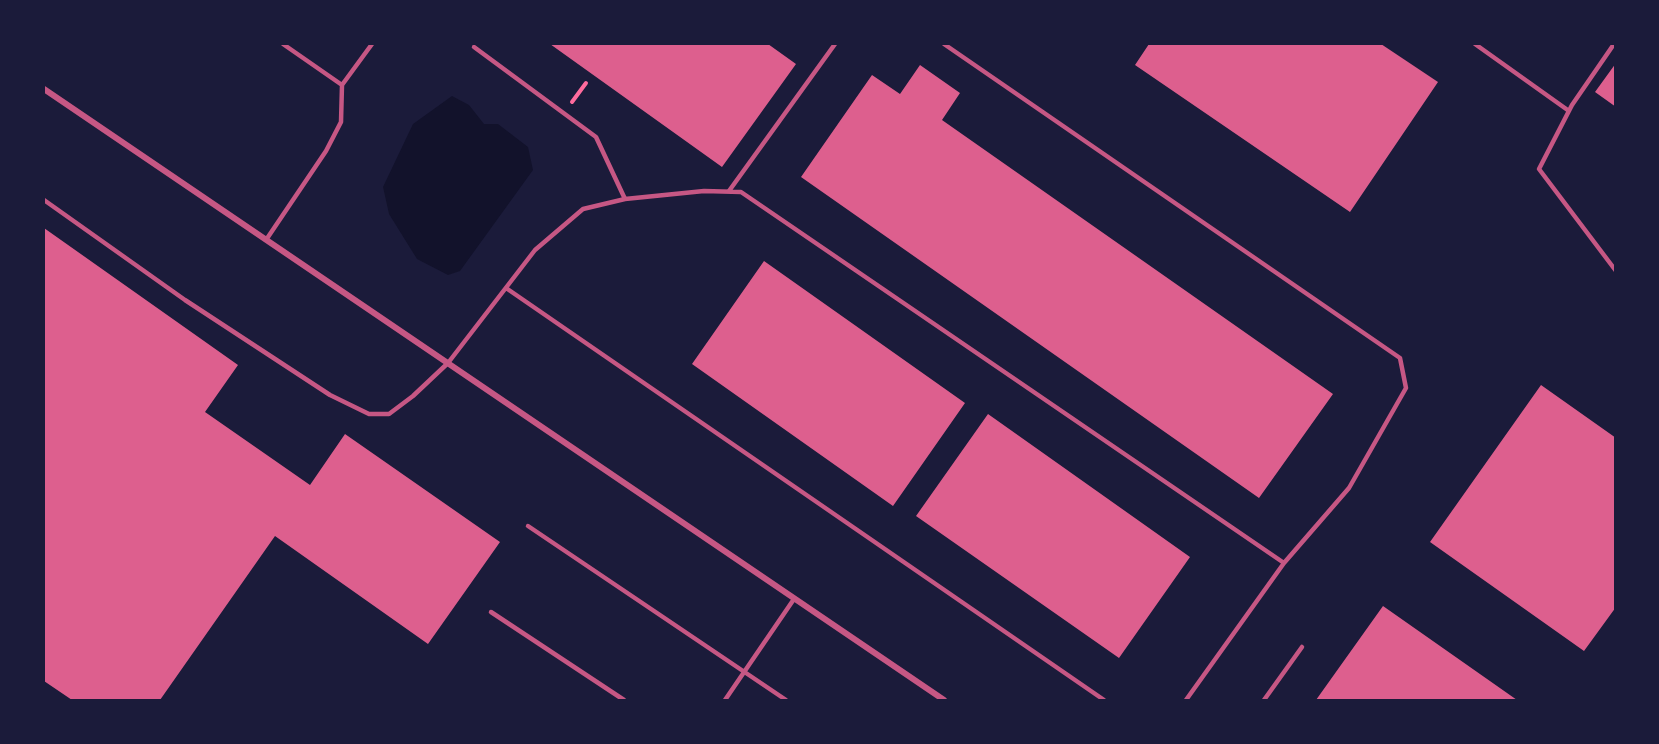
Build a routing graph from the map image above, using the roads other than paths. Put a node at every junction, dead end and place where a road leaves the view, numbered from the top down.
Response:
1 (283, 44) edge
2 (372, 44) edge
3 (835, 44) edge
4 (944, 44) edge
5 (1475, 44) edge
6 (1614, 44) edge
7 (474, 47) dead end
8 (342, 85) junction
9 (44, 89) edge
10 (1569, 111) junction
11 (729, 191) junction
12 (625, 199) junction
13 (44, 200) edge
14 (266, 240) junction
15 (1616, 271) edge
16 (506, 288) junction
17 (448, 363) junction
18 (528, 526) dead end
19 (1284, 563) junction
20 (794, 598) junction
21 (491, 612) dead end
22 (1302, 646) dead end
23 (745, 672) junction
24 (624, 700) edge
25 (725, 700) edge
26 (786, 700) edge
27 (944, 700) edge
28 (1104, 700) edge
29 (1186, 700) edge
30 (1263, 700) edge

1 - 8 lane
2 - 8 lane
3 - 11 lane
4 - 19 lane
5 - 10 lane
6 - 10 lane
7 - 12 lane
8 - 14 lane
9 - 14 street
10 - 15 lane
11 - 12 lane
11 - 19 lane
12 - 16 lane
13 - 17 lane
14 - 17 street
16 - 17 lane
16 - 28 lane
17 - 20 street
18 - 23 lane
19 - 29 lane
20 - 23 lane
20 - 27 street
21 - 24 lane
22 - 30 lane
23 - 25 lane
23 - 26 lane

